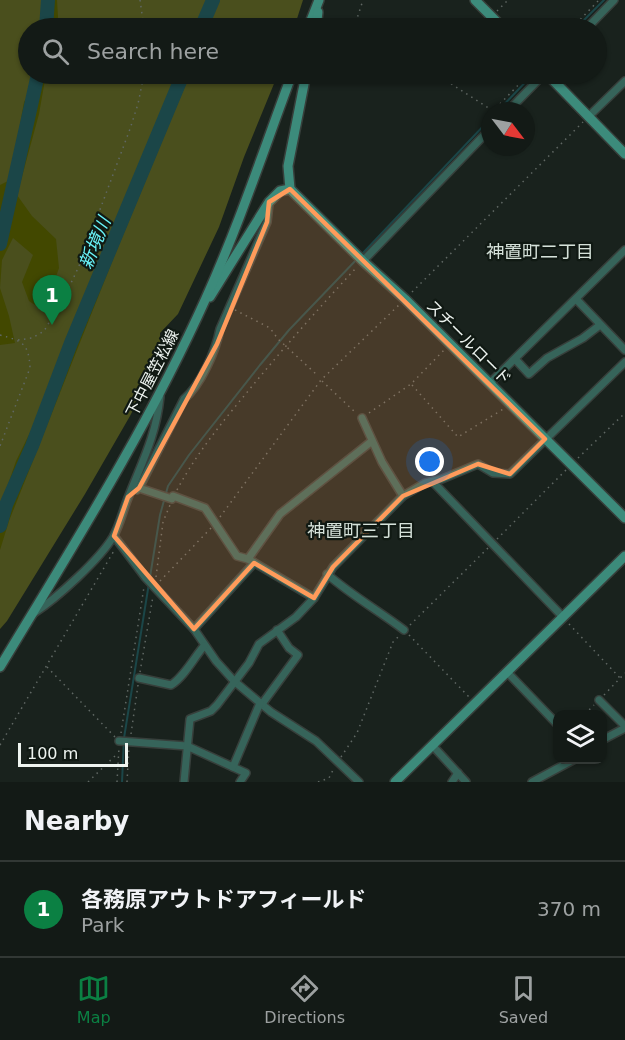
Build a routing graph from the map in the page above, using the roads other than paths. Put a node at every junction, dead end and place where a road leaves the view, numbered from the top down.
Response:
1 (319, 0) edge
2 (475, 0) edge
3 (614, 0) edge
4 (312, 18) edge
5 (317, 18) edge
6 (492, 18) edge
7 (597, 18) edge
8 (625, 81) edge
9 (288, 84) edge
10 (304, 84) edge
11 (536, 84) edge
12 (556, 84) edge
13 (517, 102) edge
14 (588, 117) junction
15 (481, 138) edge
16 (625, 154) edge
17 (290, 189) junction
18 (269, 202) junction
19 (625, 250) edge
20 (359, 257) junction
21 (576, 299) junction
22 (206, 300) junction
23 (600, 326) junction
24 (625, 350) edge
25 (515, 359) junction
26 (625, 363) edge
27 (490, 383) junction
28 (160, 391) junction
29 (362, 418) road end
30 (545, 439) junction
31 (372, 441) junction
32 (433, 482) junction
33 (139, 488) junction
34 (403, 496) junction
35 (128, 497) junction
36 (625, 518) edge
37 (116, 539) junction
38 (625, 556) edge
39 (251, 561) junction
40 (327, 574) junction
41 (314, 598) junction
42 (32, 615) junction
43 (563, 617) junction
44 (194, 629) junction
45 (277, 630) junction
46 (404, 630) road end
47 (204, 646) junction
48 (0, 667) edge
49 (507, 672) junction
50 (139, 678) dead end
51 (234, 681) junction
52 (599, 700) road end
53 (261, 704) junction
54 (553, 720) edge
55 (625, 727) edge
56 (607, 738) edge
57 (122, 742) road end
58 (432, 745) junction
59 (187, 746) junction
60 (564, 764) edge
61 (233, 767) junction
62 (458, 773) junction
63 (184, 782) edge
64 (240, 782) edge
65 (358, 782) edge
66 (394, 782) edge
67 (452, 782) edge
68 (466, 782) edge
69 (532, 782) edge

1 - 4 street
1 - 5 street
2 - 6 street
3 - 7 street
8 - 14 street
9 - 22 street, 下中屋笠松線
10 - 17 street
11 - 13 street
12 - 14 street
14 - 16 street
15 - 20 street
17 - 18 street
17 - 20 street, スチールロード
18 - 22 street
18 - 33 street
19 - 21 street
20 - 27 street, スチールロード
21 - 23 street
21 - 25 street
22 - 28 street, 下中屋笠松線
23 - 24 street
23 - 25 street
25 - 27 street
26 - 30 street
27 - 30 street, スチールロード
28 - 35 street
28 - 42 street, 下中屋笠松線
29 - 31 street
30 - 32 street
30 - 36 street, スチールロード
31 - 34 street
31 - 39 street
32 - 34 street
32 - 43 street
33 - 35 street
33 - 39 street
34 - 40 street
35 - 37 street
37 - 42 street
37 - 44 street
38 - 43 street
39 - 41 street
39 - 44 street
40 - 41 street
40 - 46 street
41 - 45 street
42 - 48 street, 下中屋笠松線
43 - 49 street
44 - 47 street
45 - 51 street
45 - 53 street
47 - 50 street
47 - 51 street
49 - 54 street
49 - 58 street
51 - 53 street
51 - 59 street
52 - 55 street
53 - 61 street
53 - 65 street
55 - 56 street
57 - 59 street
58 - 62 street
58 - 66 street
59 - 61 street
59 - 63 street
60 - 69 street
61 - 64 street
62 - 67 street
62 - 68 street

